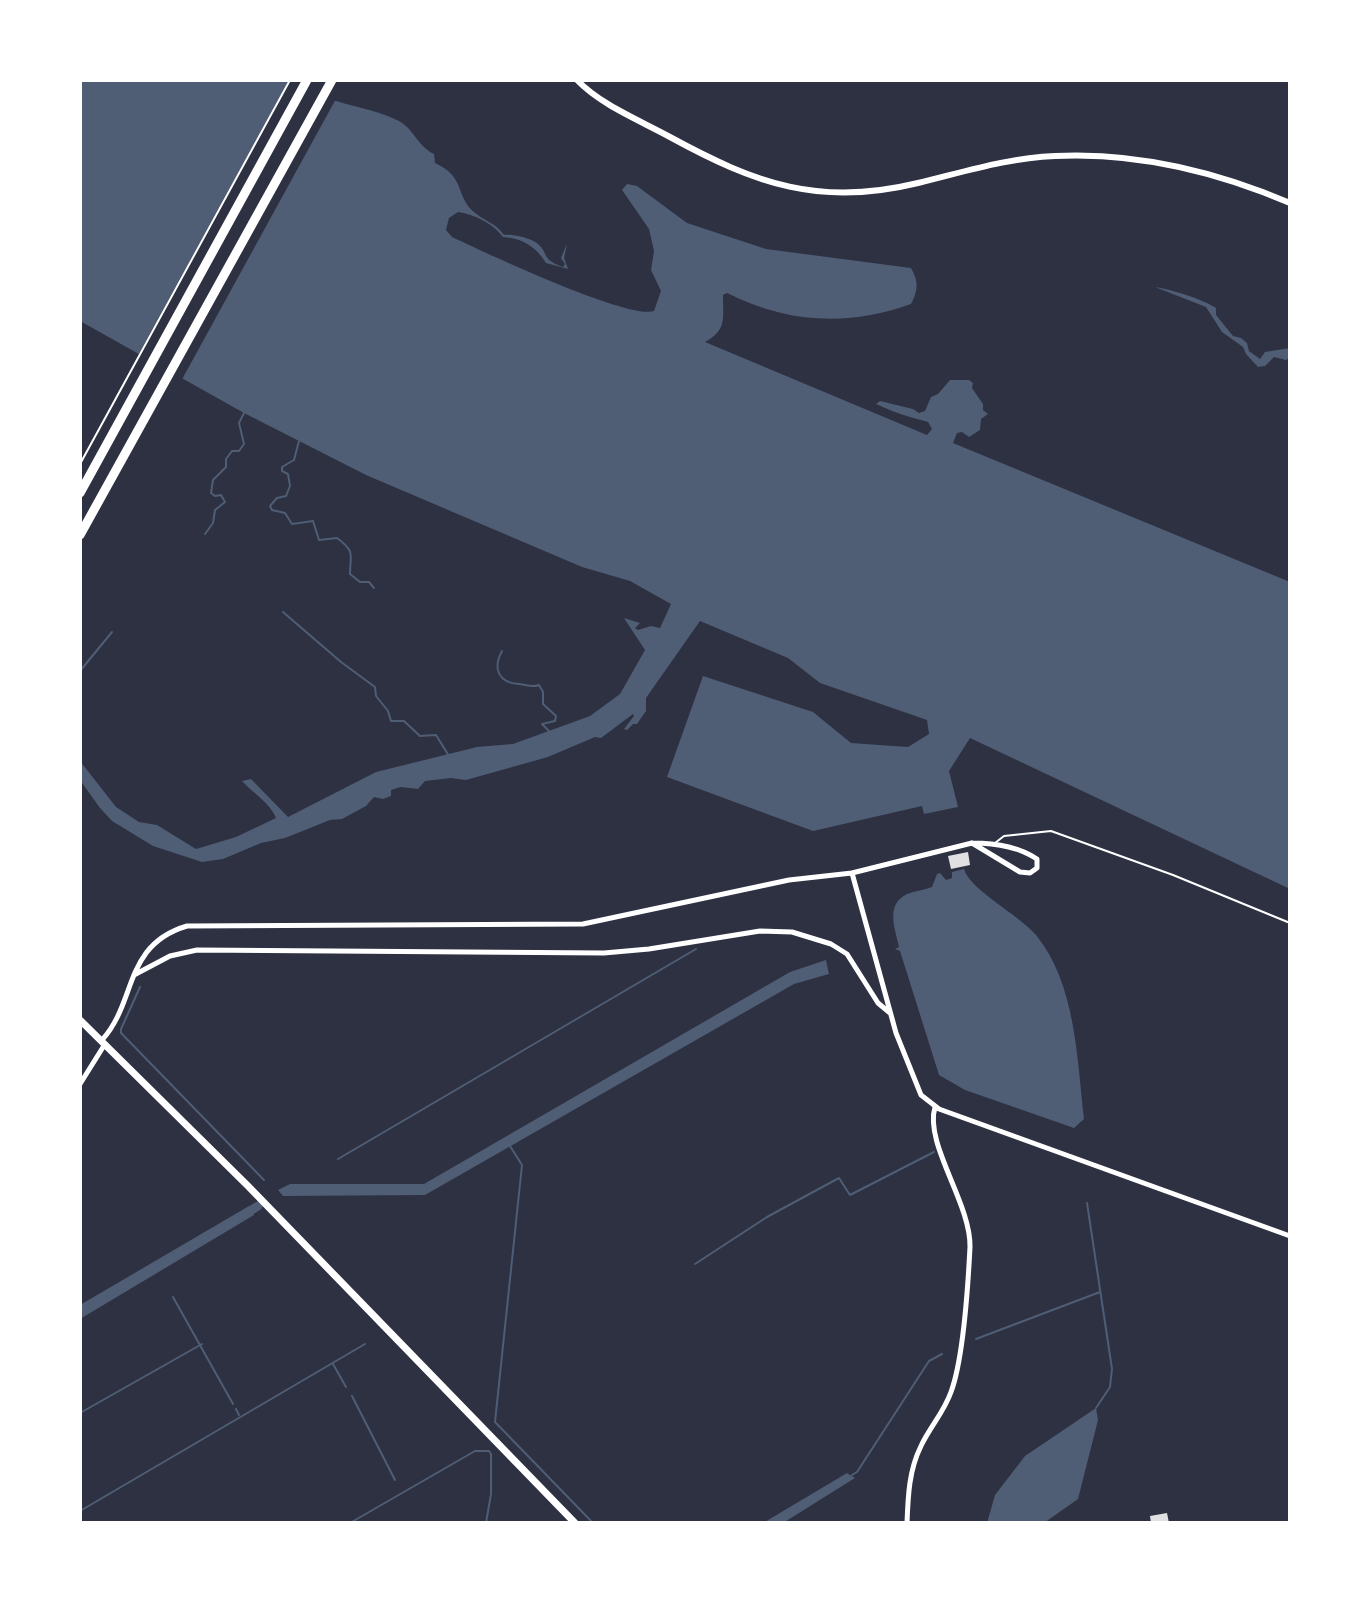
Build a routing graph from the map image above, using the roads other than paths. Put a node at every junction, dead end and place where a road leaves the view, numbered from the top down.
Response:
1 (307, 80) edge
2 (577, 80) edge
3 (331, 82) edge
4 (1290, 203) edge
5 (80, 493) edge
6 (80, 535) edge
7 (972, 843) junction
8 (994, 844) junction
9 (852, 873) junction
10 (1290, 923) edge
11 (133, 975) junction
12 (890, 1013) junction
13 (80, 1020) edge
14 (104, 1042) junction
15 (80, 1084) edge
16 (935, 1107) junction
17 (1290, 1236) edge
18 (572, 1523) edge
19 (907, 1523) edge

1 - 5 highway
2 - 4 street
3 - 6 highway
7 - 8 street
7 - 8 street
7 - 9 street
8 - 10 lane
9 - 11 street
9 - 12 street
11 - 12 street
11 - 14 street
12 - 16 street
13 - 14 main road
14 - 15 street
14 - 18 main road
16 - 17 street
16 - 19 street

